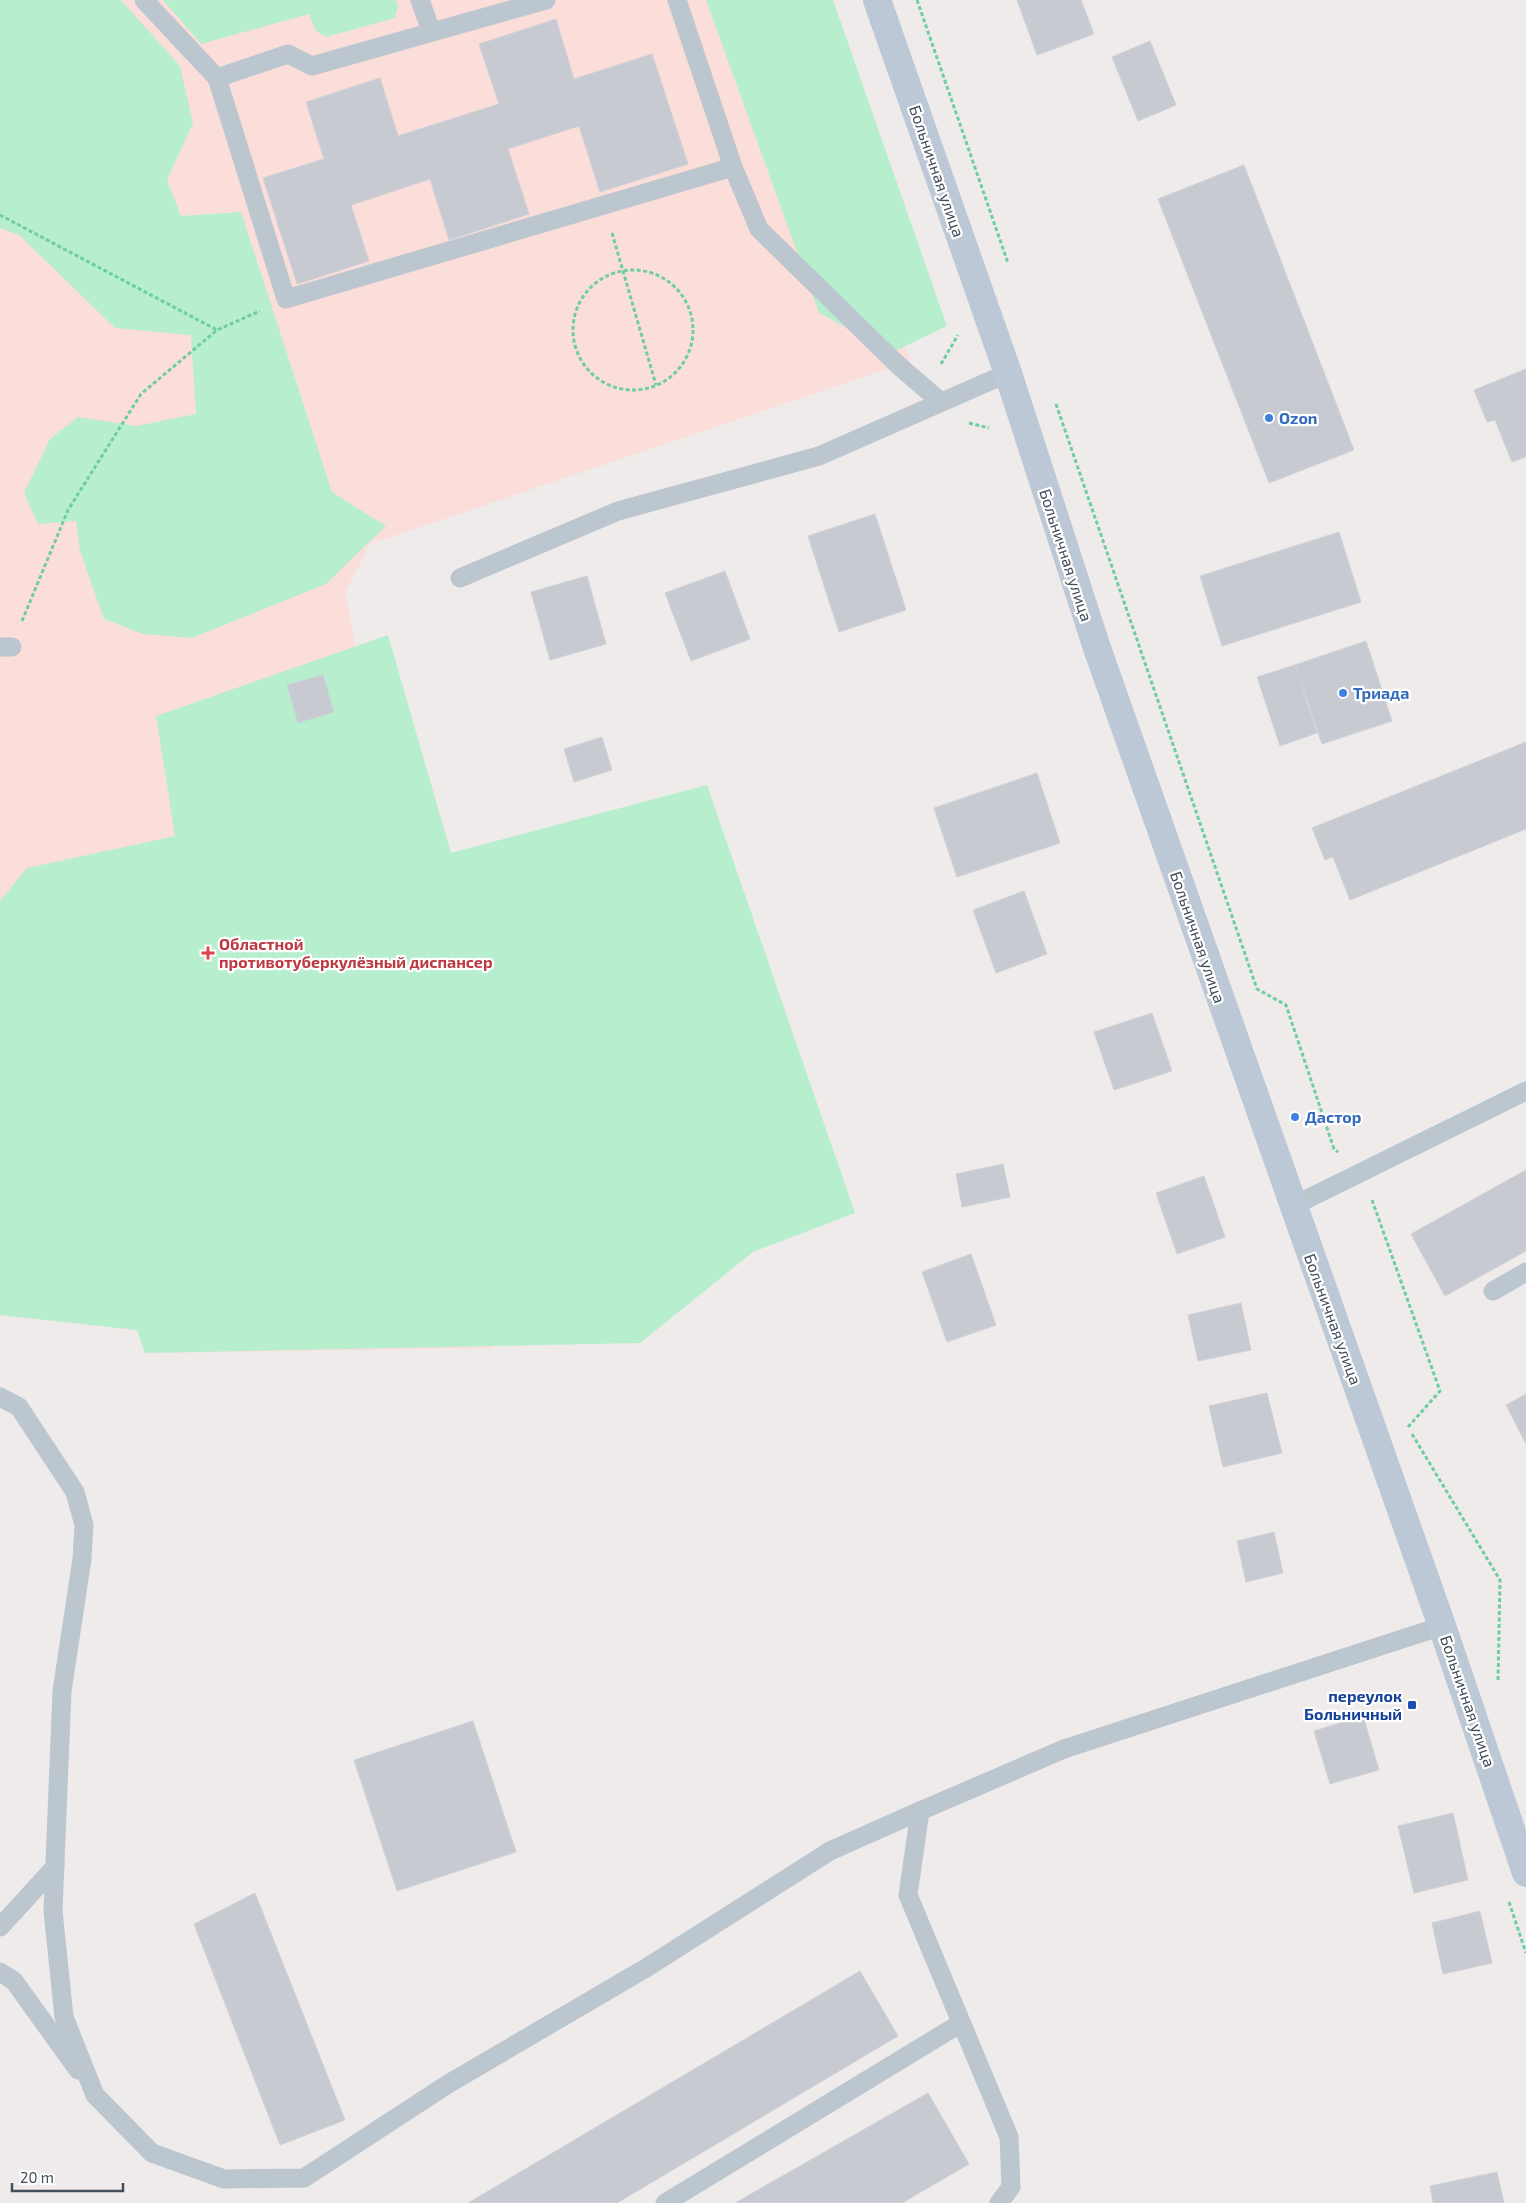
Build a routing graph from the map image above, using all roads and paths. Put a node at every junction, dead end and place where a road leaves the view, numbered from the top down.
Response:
1 (144, 0) edge
2 (420, 0) edge
3 (546, 0) edge
4 (677, 0) edge
5 (877, 0) edge
6 (918, 0) edge
7 (431, 31) junction
8 (217, 78) junction
9 (733, 167) junction
10 (604, 206) junction
11 (0, 215) edge
12 (1008, 264) dead end
13 (623, 271) junction
14 (286, 299) junction
15 (217, 330) junction
16 (1008, 373) junction
17 (656, 385) junction
18 (1053, 396) dead end
19 (941, 402) junction
20 (460, 578) dead end
21 (6, 647) edge
22 (1526, 1090) edge
23 (1362, 1172) junction
24 (1293, 1206) junction
25 (1526, 1272) edge
26 (1493, 1291) dead end
27 (0, 1397) edge
28 (1442, 1626) junction
29 (1498, 1686) dead end
30 (920, 1811) junction
31 (55, 1867) junction
32 (1526, 1872) edge
33 (0, 1927) edge
34 (0, 1972) edge
35 (961, 2023) junction
36 (95, 2095) junction
37 (665, 2203) edge
38 (998, 2203) edge

1 - 8 lane
2 - 7 lane
3 - 7 lane
4 - 9 lane
5 - 16 street, Больничная улица
6 - 12 path
7 - 8 lane
8 - 14 lane
9 - 10 lane
9 - 19 lane
10 - 13 path
10 - 14 lane
11 - 15 path
13 - 17 path
13 - 17 path
13 - 17 path
14 - 15 path
15 - 21 path
16 - 19 lane
16 - 24 street, Больничная улица
18 - 23 path
19 - 20 lane
22 - 23 lane
23 - 24 lane
23 - 29 path
24 - 28 street, Больничная улица
25 - 26 lane
27 - 31 lane
28 - 30 lane
28 - 32 street, Больничная улица
30 - 35 lane
30 - 36 lane
31 - 33 lane
31 - 36 lane
34 - 36 lane
35 - 37 lane
35 - 38 lane

